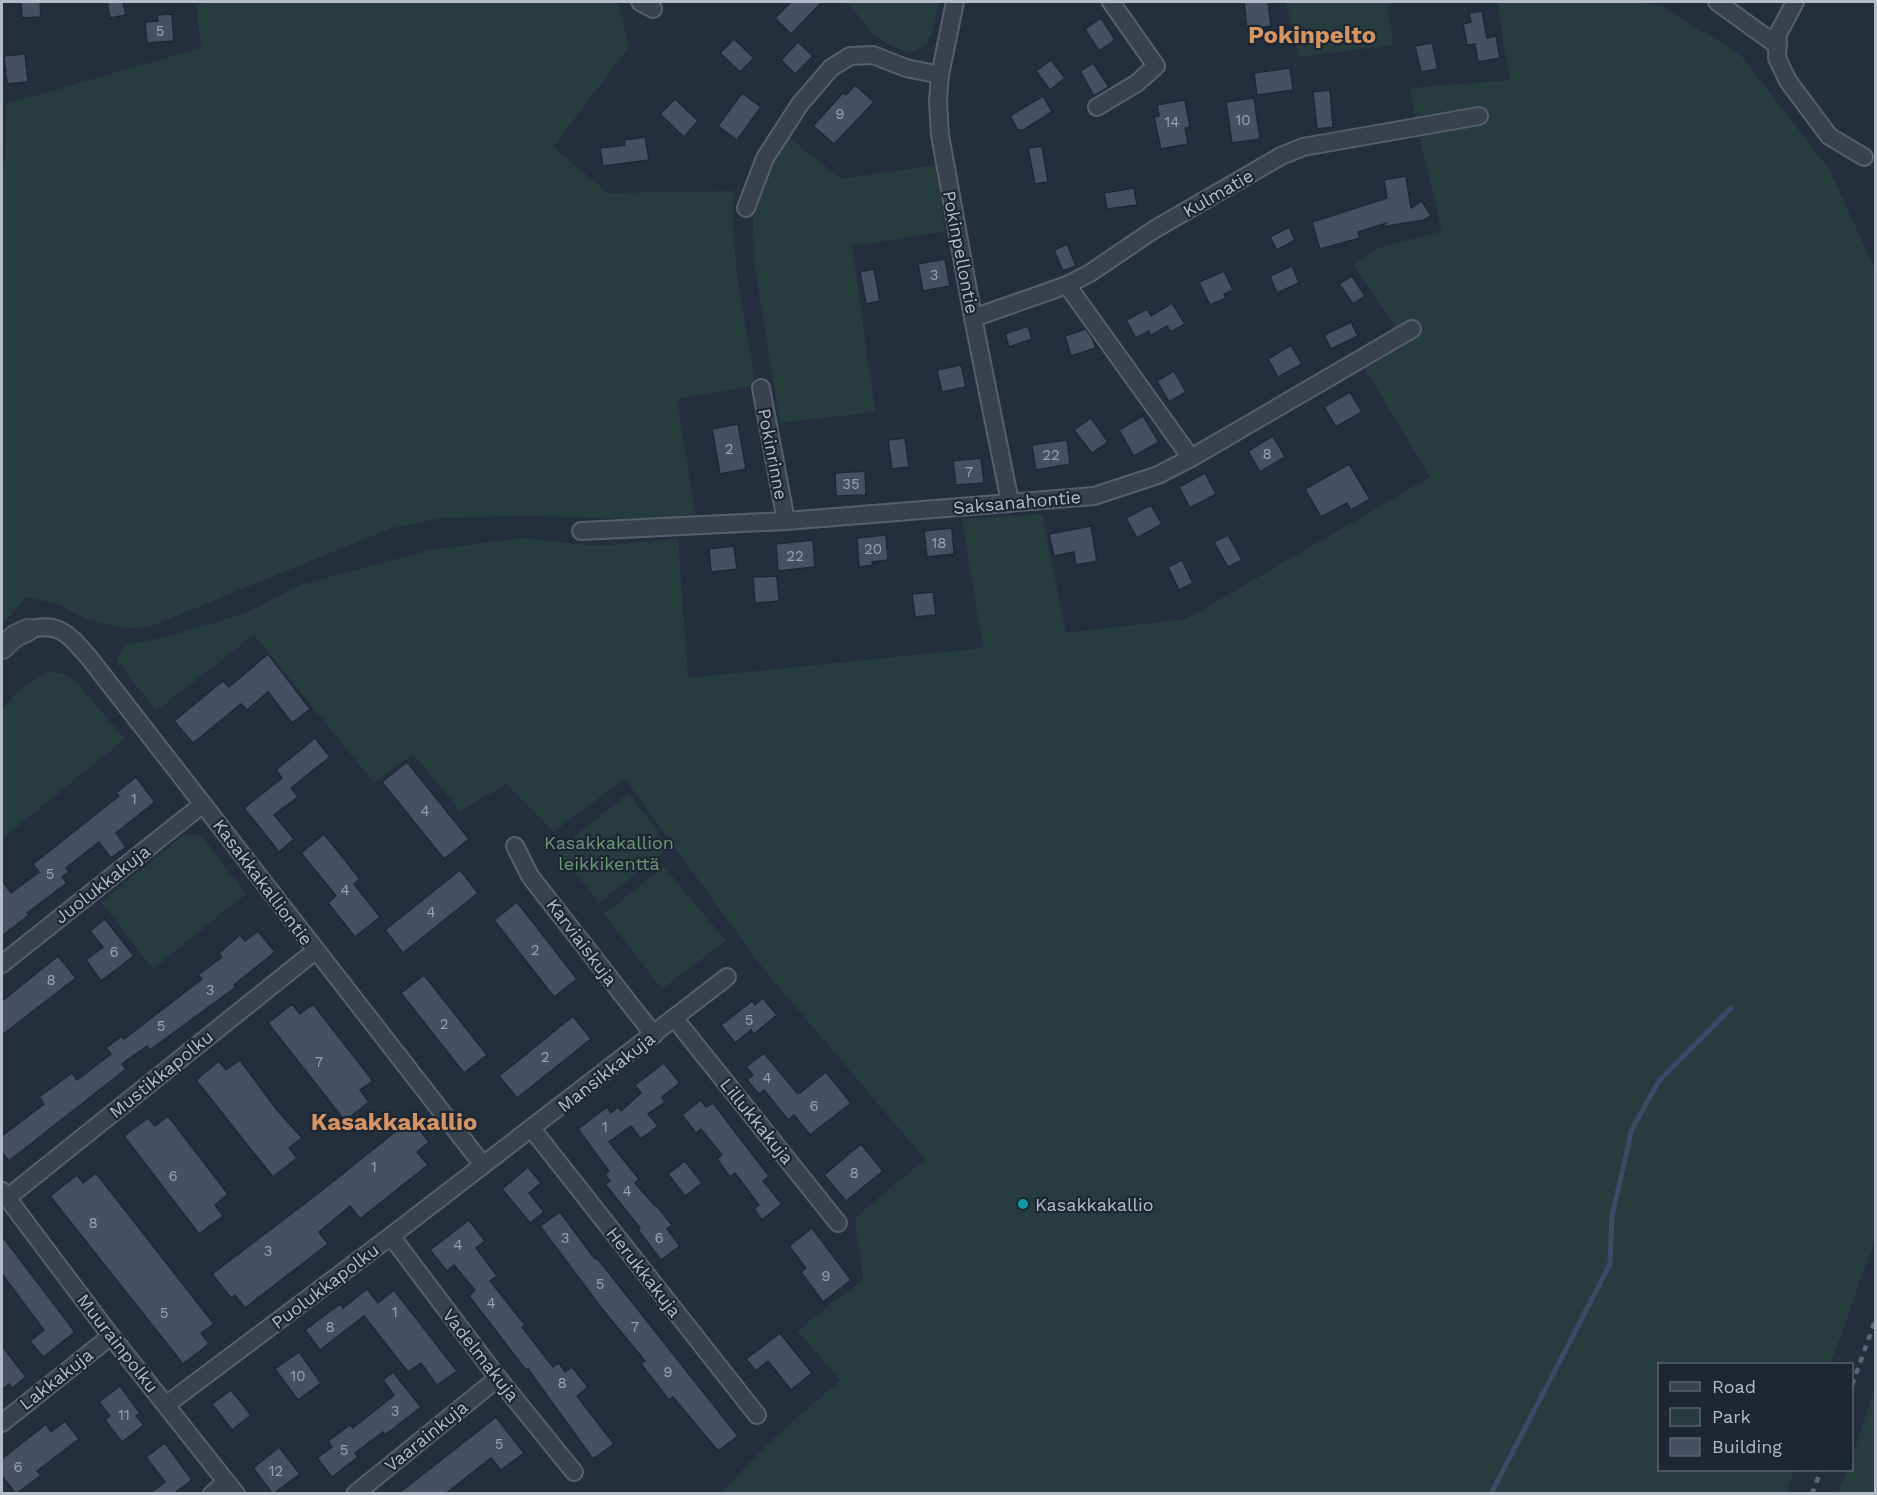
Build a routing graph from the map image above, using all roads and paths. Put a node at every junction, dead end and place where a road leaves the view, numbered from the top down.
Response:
1 (955, 2) edge
2 (1111, 2) edge
3 (1717, 2) edge
4 (1795, 2) edge
5 (1778, 46) junction
6 (940, 75) junction
7 (1097, 107) dead end
8 (1479, 116) dead end
9 (1864, 157) dead end
10 (746, 208) dead end
11 (1067, 285) junction
12 (973, 318) junction
13 (1412, 329) dead end
14 (761, 388) dead end
15 (1191, 458) junction
16 (1010, 502) junction
17 (786, 521) junction
18 (581, 531) dead end
19 (28, 630) joint
20 (2, 648) edge
21 (203, 804) junction
22 (515, 846) dead end
23 (315, 951) junction
24 (2, 964) edge
25 (727, 977) dead end
26 (675, 1019) junction
27 (654, 1035) junction
28 (532, 1129) junction
29 (483, 1165) junction
30 (4, 1195) edge
31 (838, 1223) dead end
32 (391, 1236) junction
33 (111, 1336) junction
34 (498, 1377) junction
35 (166, 1405) junction
36 (757, 1415) dead end
37 (2, 1423) edge
38 (574, 1472) dead end
39 (231, 1488) edge
40 (212, 1494) edge
41 (355, 1494) edge

1 - 6 street, Pokinpellontie
2 - 7 street
3 - 5 street
4 - 5 street
5 - 9 street
6 - 10 street
6 - 12 street, Pokinpellontie
8 - 11 street, Kulmatie
11 - 12 street, Kulmatie
11 - 15 street
12 - 16 street, Pokinpellontie
13 - 15 street, Saksanahontie
14 - 17 street, Pokinrinne
15 - 16 street, Saksanahontie
16 - 17 street, Saksanahontie
17 - 18 street, Saksanahontie
19 - 20 street
19 - 21 street, Kasakkakalliontie
21 - 23 street, Kasakkakalliontie
21 - 24 street, Juolukkakuja
22 - 27 street, Karviaiskuja
23 - 29 street, Kasakkakalliontie
23 - 30 street, Mustikkapolku
25 - 26 street, Mansikkakuja
26 - 27 street, Mansikkakuja
26 - 31 street, Lillukkakuja
27 - 28 street, Mansikkakuja
28 - 29 street, Mansikkakuja
28 - 36 street, Herukkakuja
29 - 32 street, Puolukkapolku
30 - 33 street, Muurainpolku
32 - 34 street, Vadelmakuja
32 - 35 street, Puolukkapolku
33 - 35 street, Muurainpolku
33 - 37 street, Lakkakuja
34 - 38 street, Vadelmakuja
34 - 41 street, Vaarainkuja
35 - 39 street, Muurainpolku
39 - 40 street

